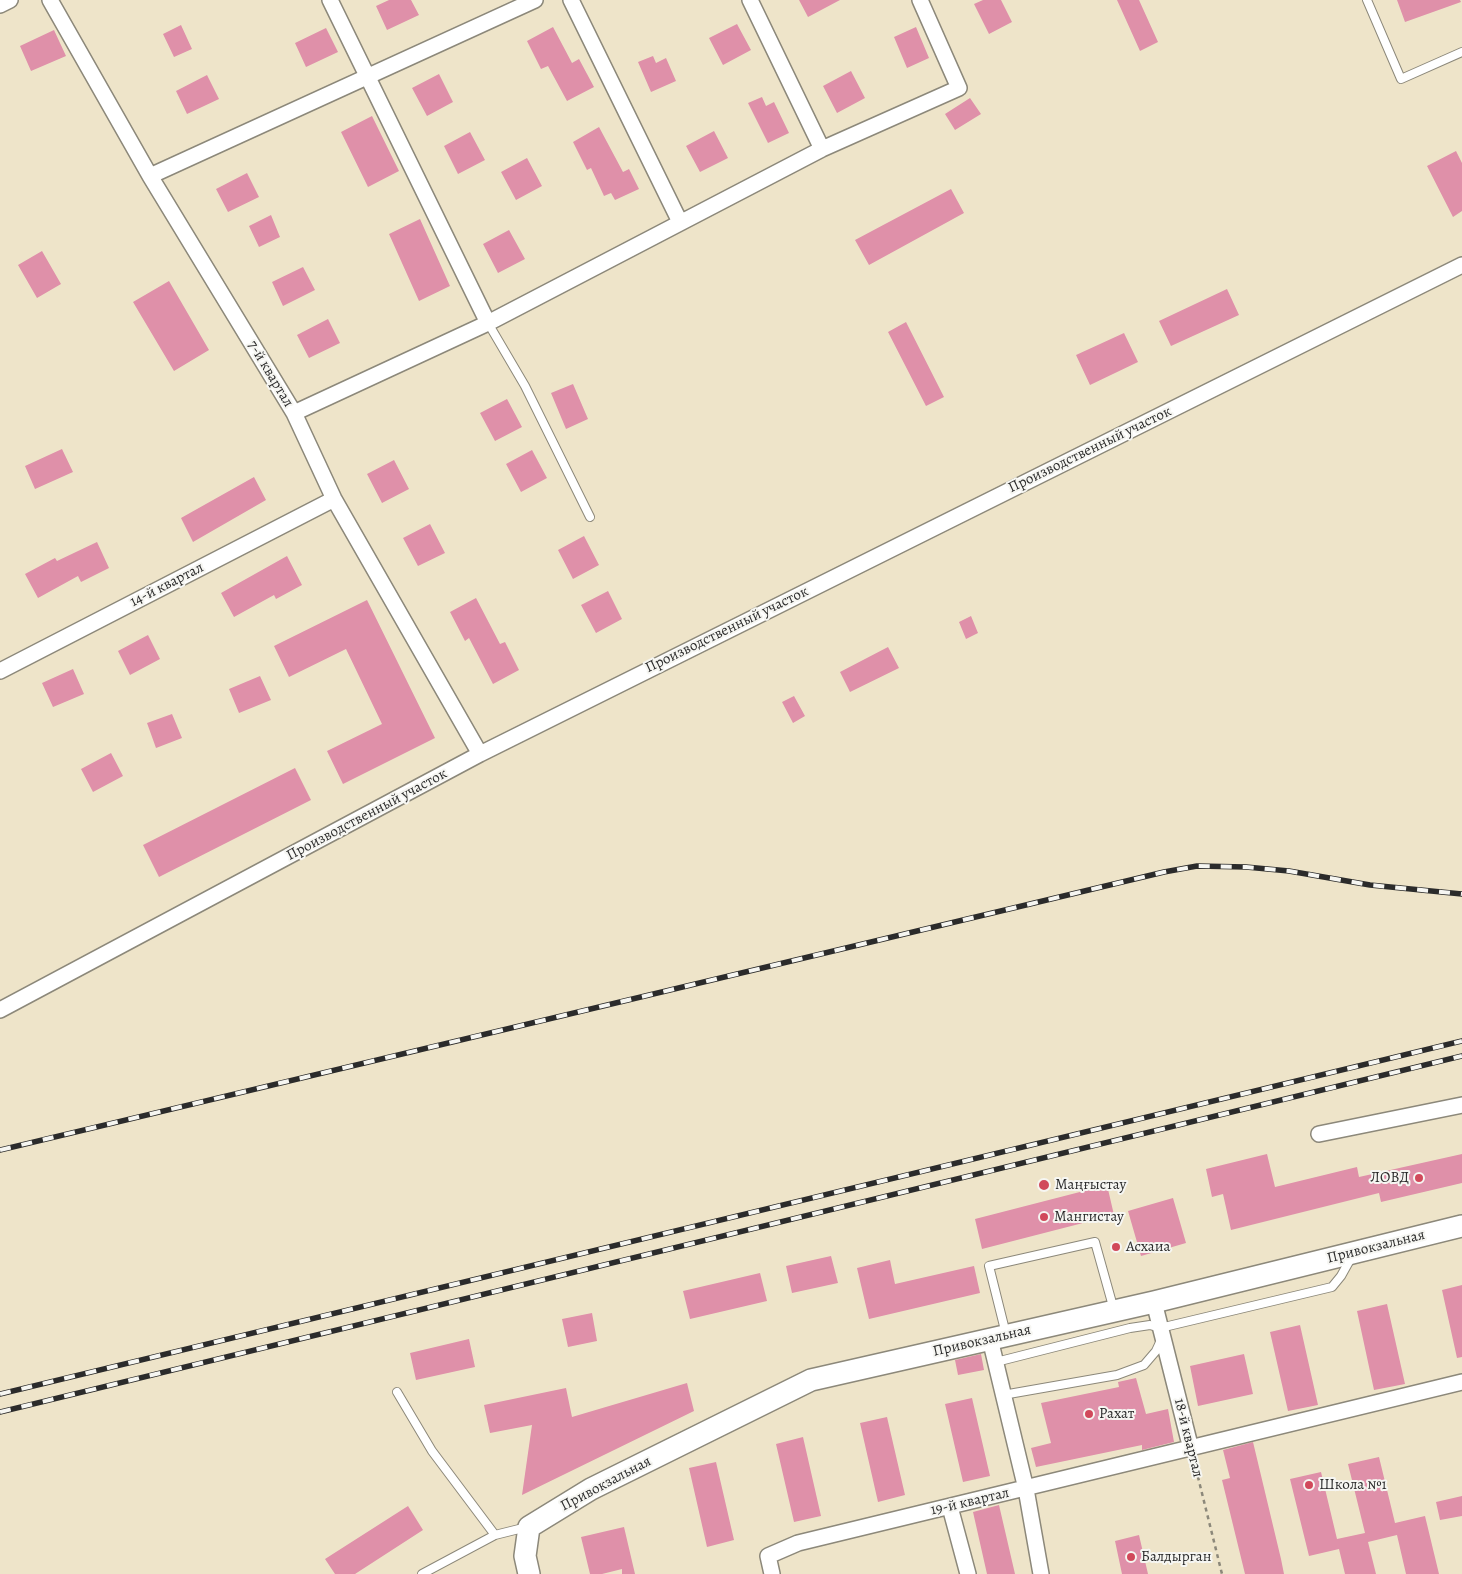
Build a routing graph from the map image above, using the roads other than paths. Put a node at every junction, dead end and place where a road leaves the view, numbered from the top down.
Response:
1 (10, 0) edge
2 (50, 0) edge
3 (330, 0) edge
4 (535, 0) edge
5 (571, 0) edge
6 (750, 0) edge
7 (920, 0) edge
8 (1367, 0) edge
9 (0, 5) edge
10 (1462, 52) edge
11 (369, 76) junction
12 (822, 149) junction
13 (150, 176) junction
14 (680, 222) junction
15 (1462, 265) edge
16 (488, 323) junction
17 (294, 413) junction
18 (334, 499) junction
19 (590, 517) dead end
20 (0, 671) edge
21 (480, 754) junction
22 (0, 1010) edge
23 (1462, 1105) edge
24 (1319, 1134) dead end
25 (1462, 1226) edge
26 (1353, 1253) junction
27 (1154, 1302) junction
28 (1114, 1311) junction
29 (1161, 1332) junction
30 (998, 1337) junction
31 (996, 1362) junction
32 (1462, 1382) edge
33 (397, 1392) dead end
34 (1004, 1395) junction
35 (1191, 1449) junction
36 (1026, 1489) junction
37 (950, 1507) junction
38 (529, 1527) junction
39 (495, 1535) junction
40 (422, 1574) edge
41 (529, 1574) edge
42 (772, 1574) edge
43 (968, 1574) edge
44 (1041, 1574) edge

1 - 9 street
2 - 13 street, 7-й квартал
3 - 11 street
4 - 11 street
5 - 14 street
6 - 12 street
7 - 12 street
8 - 10 lane
11 - 13 street
11 - 16 street
12 - 14 street
13 - 17 street, 7-й квартал
14 - 16 street
15 - 21 street, Производственный участок
16 - 17 street
16 - 19 lane
17 - 18 street, 7-й квартал
18 - 20 street, 14-й квартал
18 - 21 street, 7-й квартал
21 - 22 street, Производственный участок
23 - 24 street
25 - 26 street, Привокзальная
26 - 27 street, Привокзальная
26 - 29 lane
27 - 28 street, Привокзальная
27 - 29 street, 18-й квартал
28 - 30 street, Привокзальная
28 - 30 lane
29 - 31 lane
29 - 34 lane
29 - 35 street, 18-й квартал
30 - 31 street
30 - 38 street, Привокзальная
31 - 34 street
32 - 35 street, 19-й квартал
33 - 39 lane
34 - 36 street
35 - 36 street, 19-й квартал
36 - 37 street, 19-й квартал
36 - 44 street
37 - 42 street, 19-й квартал
37 - 43 street
38 - 39 lane
38 - 41 street
39 - 40 lane

